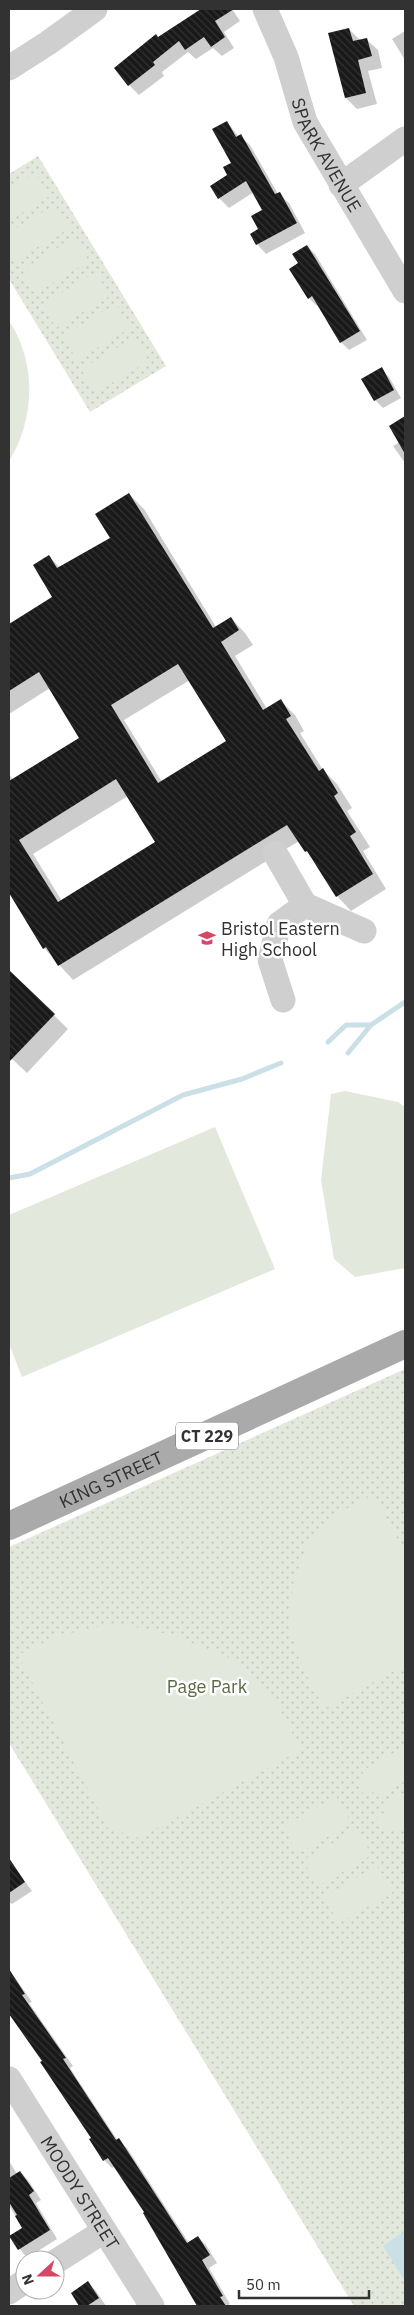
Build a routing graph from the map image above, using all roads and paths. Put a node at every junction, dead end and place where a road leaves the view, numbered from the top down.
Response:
1 (95, 9) edge
2 (265, 9) edge
3 (9, 68) edge
4 (405, 139) edge
5 (341, 185) junction
6 (405, 291) edge
7 (275, 852) dead end
8 (305, 905) junction
9 (364, 931) dead end
10 (283, 1000) dead end
11 (405, 1344) edge
12 (9, 1526) edge
13 (9, 2078) edge
14 (104, 2231) junction
15 (65, 2256) edge
16 (152, 2306) edge

1 - 3 street
2 - 5 street, SPARK AVENUE
4 - 5 street
5 - 6 street, SPARK AVENUE
7 - 8 street
8 - 9 street
8 - 10 street
11 - 12 main road, KING STREET / CT 229
13 - 14 street, MOODY STREET
14 - 15 street
14 - 16 street, MOODY STREET

